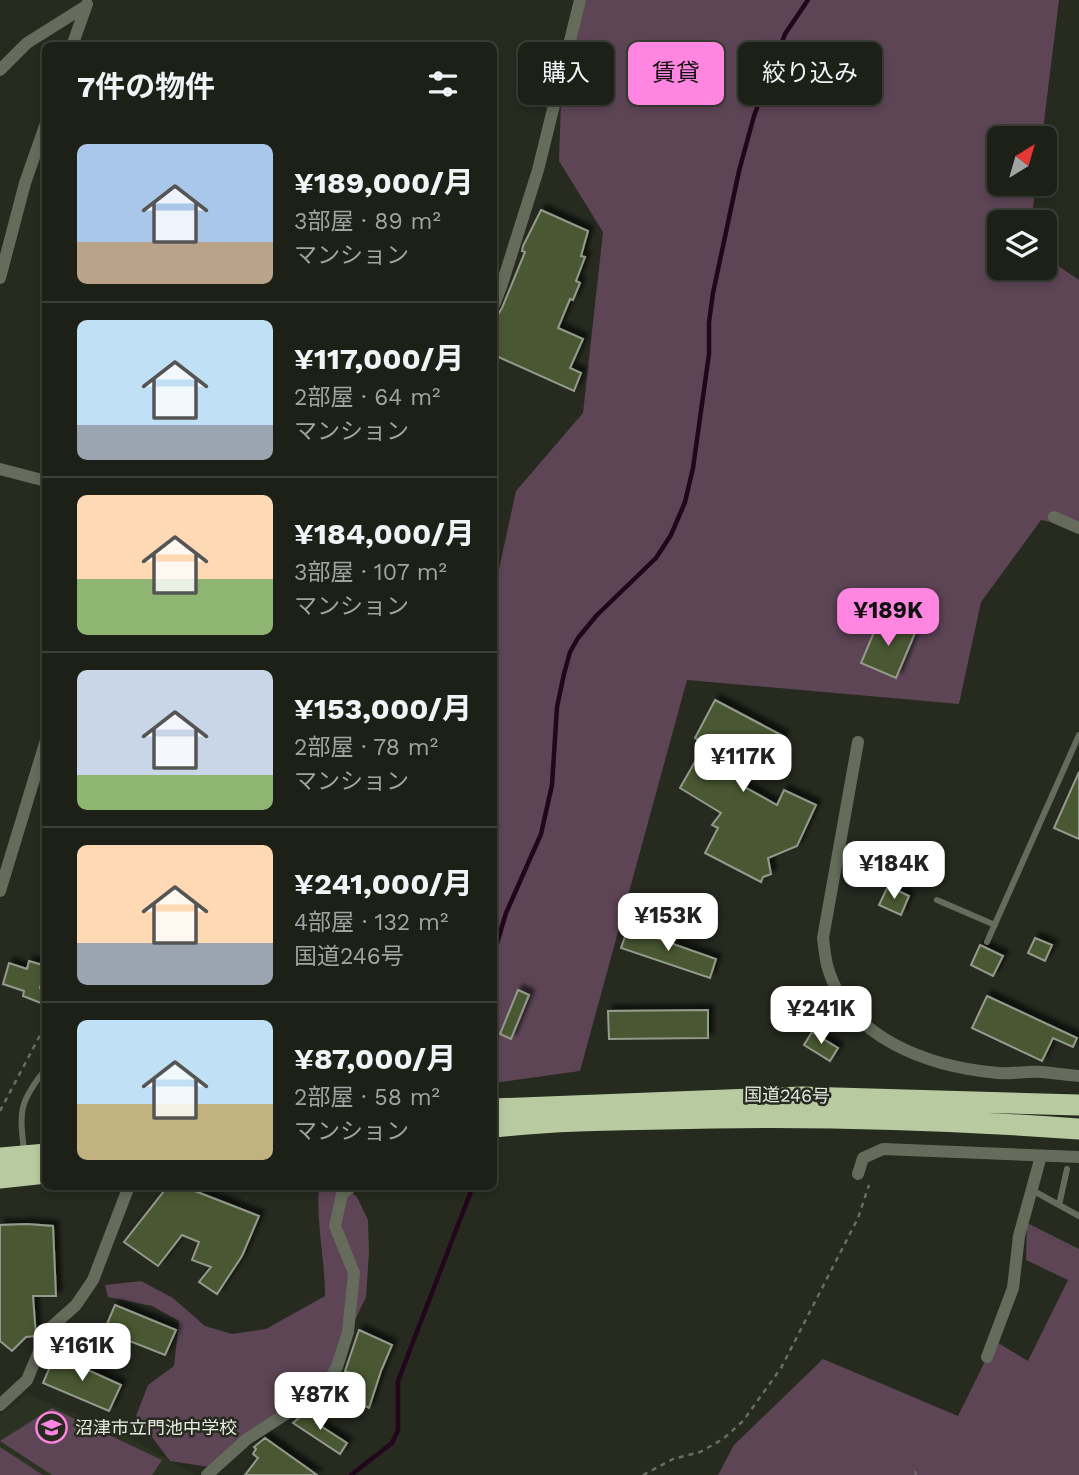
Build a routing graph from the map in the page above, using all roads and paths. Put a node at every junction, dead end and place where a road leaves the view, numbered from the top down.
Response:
1 (580, 0) edge
2 (87, 3) edge
3 (73, 42) edge
4 (0, 70) edge
5 (42, 133) edge
6 (0, 278) edge
7 (497, 298) edge
8 (0, 469) edge
9 (42, 480) edge
10 (1054, 517) dead end
11 (1079, 528) edge
12 (1079, 735) edge
13 (858, 742) dead end
14 (42, 753) edge
15 (0, 891) edge
16 (937, 900) dead end
17 (995, 925) junction
18 (987, 942) dead end
19 (42, 1032) edge
20 (41, 1075) dead end
21 (1079, 1076) edge
22 (1079, 1105) edge
23 (497, 1109) edge
24 (0, 1111) edge
25 (497, 1127) edge
26 (1079, 1129) edge
27 (35, 1155) edge
28 (1041, 1156) junction
29 (1079, 1157) edge
30 (0, 1158) edge
31 (1066, 1169) dead end
32 (42, 1173) edge
33 (858, 1174) dead end
34 (0, 1178) edge
35 (869, 1185) dead end
36 (127, 1190) edge
37 (347, 1190) edge
38 (1031, 1190) junction
39 (1059, 1205) junction
40 (1079, 1216) edge
41 (987, 1357) dead end
42 (0, 1405) edge
43 (207, 1475) edge
44 (643, 1475) edge

1 - 7 street
2 - 3 street
2 - 4 street
5 - 6 street
8 - 9 street
10 - 11 street
12 - 17 lane
13 - 21 street
14 - 15 street
16 - 17 lane
17 - 18 lane
19 - 24 path
20 - 27 lane
22 - 23 highway, 国道246号
25 - 26 highway, 国道246号
27 - 30 highway
28 - 29 street
28 - 33 street
28 - 38 street
31 - 39 lane
32 - 34 highway
35 - 44 path
36 - 42 street
37 - 43 street
38 - 39 lane
38 - 41 street
39 - 40 lane

